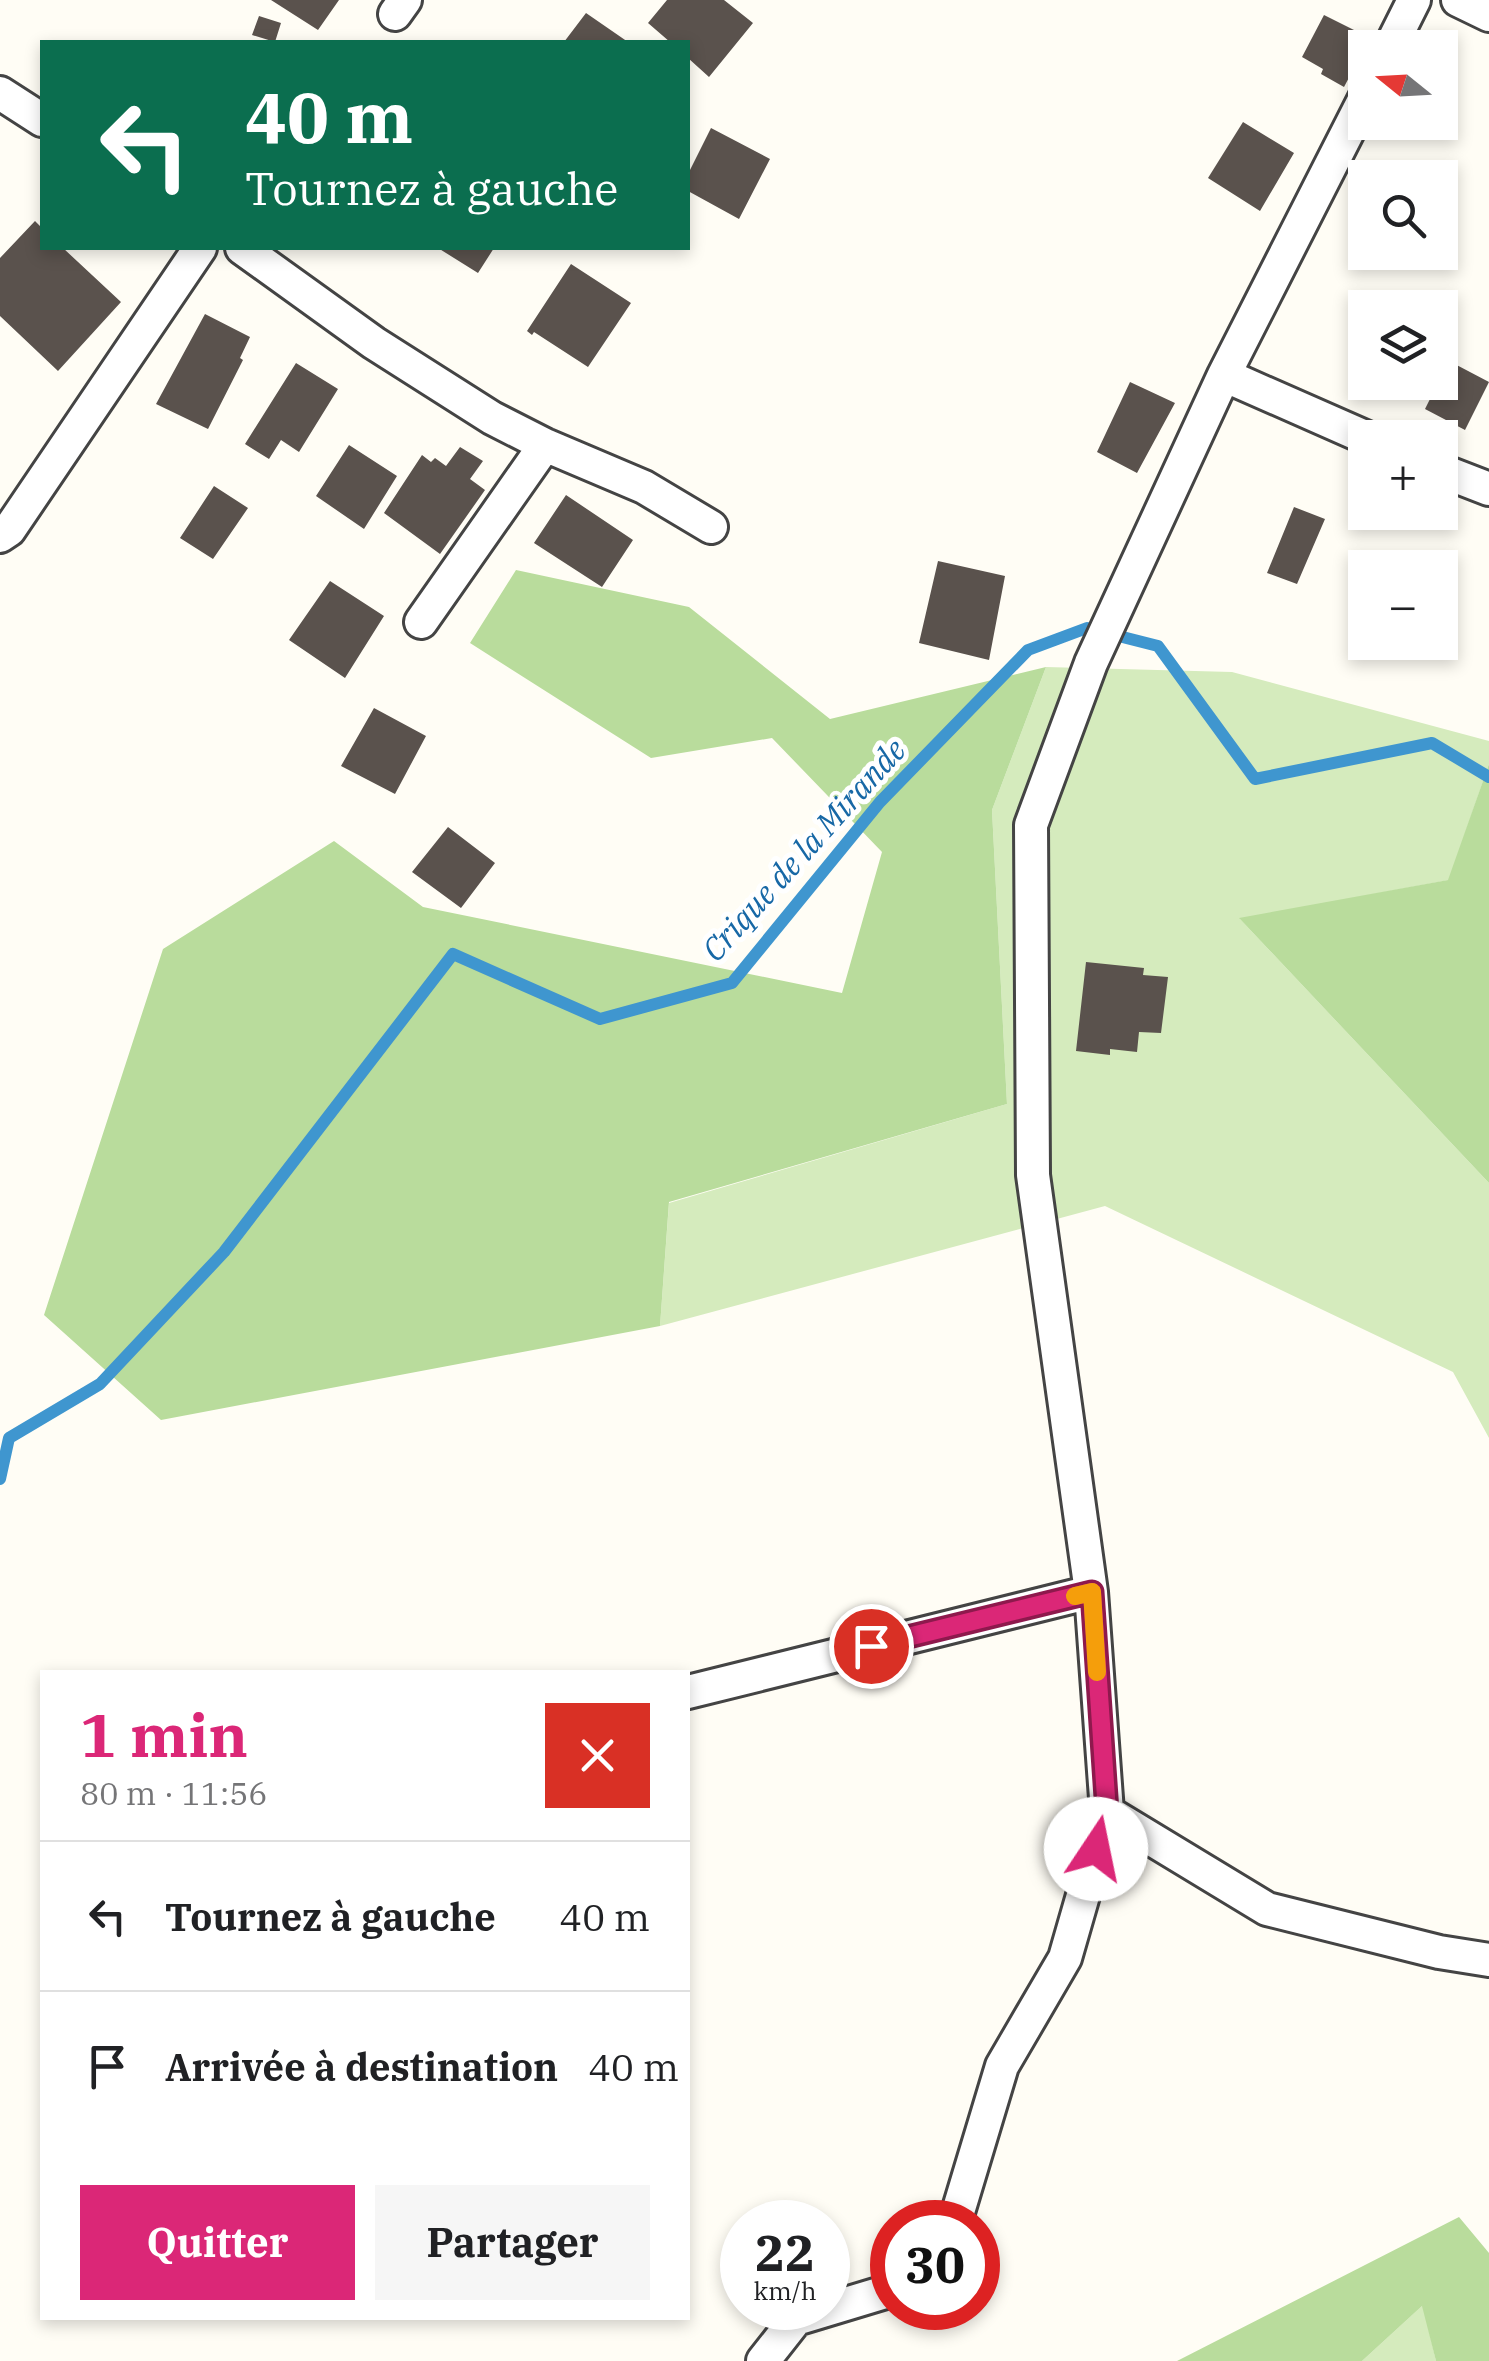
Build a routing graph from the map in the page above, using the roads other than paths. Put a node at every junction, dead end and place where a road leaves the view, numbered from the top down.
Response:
1 (1414, 0) edge
2 (1458, 0) edge
3 (1489, 15) edge
4 (1399, 30) edge
5 (0, 93) edge
6 (40, 119) edge
7 (1348, 131) edge
8 (199, 250) edge
9 (245, 250) edge
10 (1224, 374) junction
11 (1348, 429) edge
12 (545, 445) junction
13 (1458, 477) edge
14 (1489, 489) edge
15 (711, 526) dead end
16 (0, 536) edge
17 (422, 622) dead end
18 (1092, 1592) junction
19 (690, 1692) edge
20 (1107, 1812) junction
21 (1489, 1960) edge
22 (962, 2200) edge
23 (870, 2297) edge
24 (763, 2361) edge

1 - 4 street
2 - 3 street
5 - 6 street
7 - 10 street
8 - 16 street
9 - 12 street
10 - 11 street
10 - 18 street
12 - 15 street
12 - 17 street
13 - 14 street
18 - 19 street
18 - 20 street
20 - 21 street
20 - 22 street
23 - 24 street

